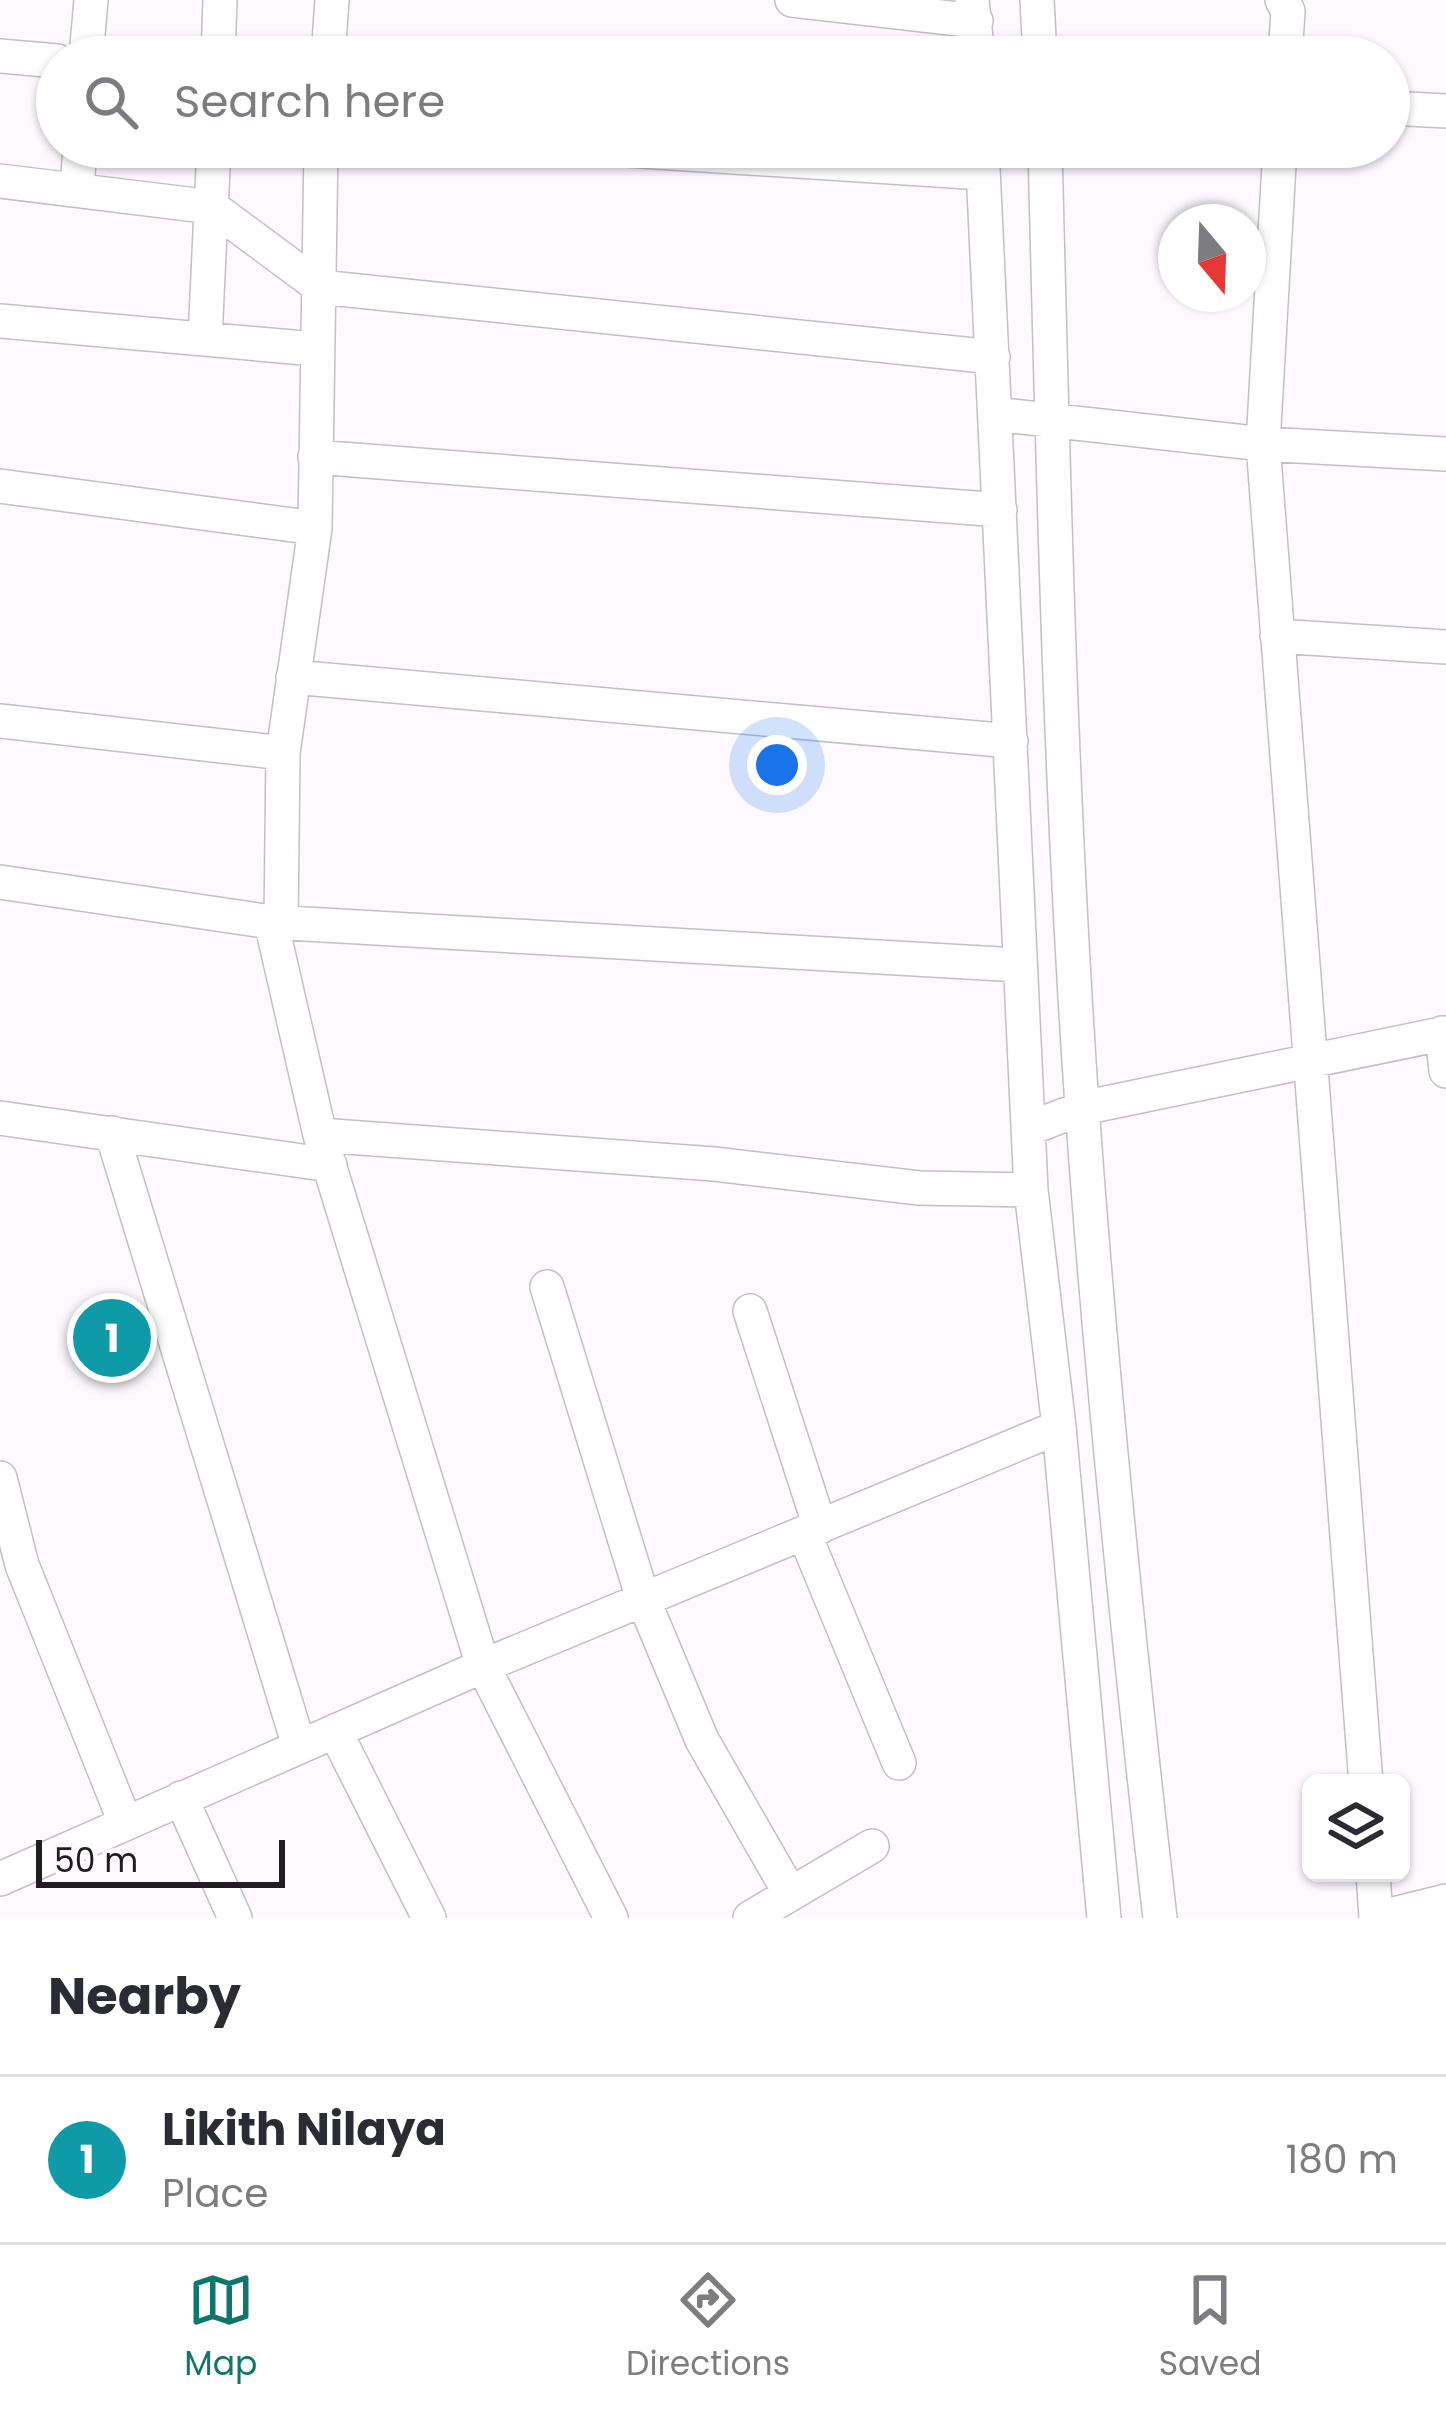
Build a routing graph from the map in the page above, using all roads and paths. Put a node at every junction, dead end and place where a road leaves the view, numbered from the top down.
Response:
1 (91, 0) edge
2 (220, 0) edge
3 (332, 0) edge
4 (793, 0) edge
5 (1037, 0) edge
6 (1282, 0) edge
7 (974, 10) edge
8 (88, 36) edge
9 (219, 36) edge
10 (329, 36) edge
11 (1039, 36) edge
12 (1286, 36) edge
13 (0, 56) edge
14 (36, 59) edge
15 (1410, 109) edge
16 (1446, 111) edge
17 (78, 168) edge
18 (213, 168) edge
19 (322, 168) edge
20 (983, 168) edge
21 (1046, 168) edge
22 (1279, 168) edge
23 (0, 181) edge
24 (77, 189) junction
25 (212, 207) junction
26 (320, 287) junction
27 (0, 321) edge
28 (205, 339) junction
29 (315, 349) junction
30 (993, 356) junction
31 (995, 414) junction
32 (1052, 422) junction
33 (1263, 444) junction
34 (1446, 454) edge
35 (315, 457) junction
36 (0, 486) edge
37 (1000, 510) junction
38 (315, 528) junction
39 (1277, 636) junction
40 (1446, 647) edge
41 (292, 677) junction
42 (0, 721) edge
43 (1012, 741) junction
44 (283, 753) junction
45 (0, 882) edge
46 (276, 922) junction
47 (1019, 964) junction
48 (1444, 1033) edge
49 (1308, 1059) junction
50 (1446, 1071) edge
51 (1082, 1108) junction
52 (0, 1118) edge
53 (1031, 1128) junction
54 (112, 1133) junction
55 (325, 1150) junction
56 (1030, 1190) junction
57 (547, 1287) dead end
58 (750, 1311) dead end
59 (1060, 1427) junction
60 (0, 1478) edge
61 (812, 1530) junction
62 (11, 1569) edge
63 (643, 1599) junction
64 (483, 1666) junction
65 (335, 1731) junction
66 (299, 1746) junction
67 (899, 1763) dead end
68 (1365, 1774) edge
69 (181, 1798) junction
70 (125, 1822) junction
71 (872, 1846) dead end
72 (0, 1879) edge
73 (1374, 1882) edge
74 (790, 1893) junction
75 (1446, 1901) edge
76 (235, 1918) edge
77 (429, 1918) edge
78 (611, 1918) edge
79 (750, 1918) edge
80 (1104, 1918) edge
81 (1160, 1918) edge
82 (1377, 1918) edge

1 - 8 street
2 - 9 street
3 - 10 street
4 - 7 street
5 - 11 street
6 - 12 street
13 - 14 street
15 - 16 street
17 - 24 street
18 - 25 street
19 - 26 street
20 - 30 street
21 - 32 street
22 - 33 street
23 - 24 street
24 - 25 street
25 - 26 street
25 - 28 street
26 - 29 street
26 - 30 street
27 - 28 street
28 - 29 street
29 - 35 street
30 - 31 street
31 - 32 street
31 - 37 street
32 - 33 street
32 - 51 street
33 - 34 street
33 - 39 street
35 - 37 street
35 - 38 street
36 - 38 street
37 - 43 street
38 - 41 street
39 - 40 street
39 - 49 street
41 - 43 street
41 - 44 street
42 - 44 street
43 - 47 street
44 - 46 street
45 - 46 street
46 - 47 street
46 - 55 street
47 - 53 street
48 - 49 street
48 - 50 street
49 - 51 street
49 - 68 street
51 - 53 street
51 - 81 street
52 - 54 street
53 - 56 street
54 - 55 street
54 - 66 street
55 - 56 street
55 - 64 street
56 - 59 street
57 - 63 street
58 - 61 street
59 - 61 street
59 - 80 street
60 - 62 street
61 - 63 street
61 - 67 street
62 - 70 street
63 - 64 street
63 - 74 street
64 - 65 street
64 - 78 street
65 - 66 street
65 - 77 street
66 - 69 street
69 - 70 street
69 - 76 street
70 - 72 street
71 - 74 street
73 - 82 street
74 - 79 street
75 - 82 street

